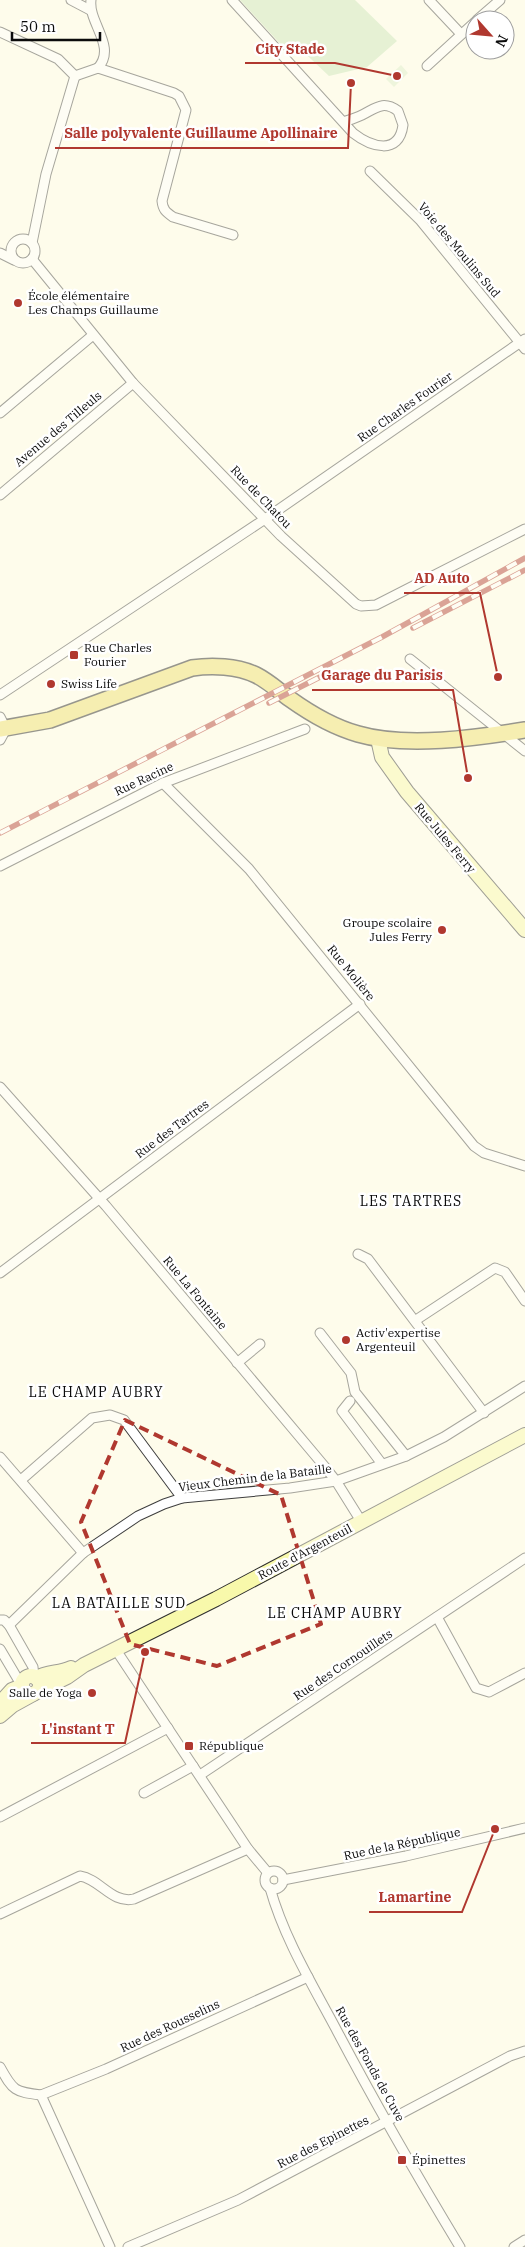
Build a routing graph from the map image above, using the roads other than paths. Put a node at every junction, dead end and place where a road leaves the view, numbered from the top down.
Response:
1 (70, 0) edge
2 (91, 0) edge
3 (232, 0) edge
4 (429, 0) edge
5 (500, 0) edge
6 (90, 10) junction
7 (489, 10) edge
8 (465, 31) edge
9 (0, 32) edge
10 (461, 34) junction
11 (427, 66) dead end
12 (98, 68) junction
13 (75, 76) junction
14 (343, 122) junction
15 (370, 171) dead end
16 (233, 235) dead end
17 (32, 243) junction
18 (0, 253) edge
19 (32, 259) junction
20 (14, 260) junction
21 (93, 335) junction
22 (523, 344) edge
23 (133, 383) junction
24 (0, 413) edge
25 (0, 495) edge
26 (265, 519) junction
27 (525, 529) edge
28 (410, 659) dead end
29 (0, 695) edge
30 (1, 729) edge
31 (305, 729) dead end
32 (525, 730) edge
33 (505, 733) junction
34 (378, 739) junction
35 (525, 751) edge
36 (163, 783) junction
37 (0, 866) edge
38 (525, 930) edge
39 (360, 1004) junction
40 (0, 1086) edge
41 (525, 1166) edge
42 (100, 1199) junction
43 (358, 1254) dead end
44 (0, 1274) edge
45 (525, 1301) edge
46 (416, 1320) junction
47 (320, 1333) dead end
48 (260, 1344) dead end
49 (237, 1363) junction
50 (525, 1386) edge
51 (350, 1401) dead end
52 (484, 1413) junction
53 (525, 1434) edge
54 (406, 1456) junction
55 (0, 1457) edge
56 (382, 1464) junction
57 (21, 1480) junction
58 (336, 1481) junction
59 (182, 1498) junction
60 (361, 1521) junction
61 (83, 1553) junction
62 (525, 1558) edge
63 (437, 1617) junction
64 (0, 1620) edge
65 (9, 1625) junction
66 (0, 1649) edge
67 (116, 1650) junction
68 (525, 1673) edge
69 (31, 1684) junction
70 (0, 1703) edge
71 (0, 1716) edge
72 (168, 1728) junction
73 (193, 1766) junction
74 (200, 1775) junction
75 (144, 1792) dead end
76 (0, 1817) edge
77 (525, 1828) edge
78 (248, 1849) junction
79 (268, 1873) junction
80 (283, 1880) junction
81 (270, 1888) junction
82 (0, 1914) edge
83 (308, 1976) junction
84 (525, 2052) edge
85 (0, 2067) edge
86 (41, 2095) junction
87 (388, 2122) junction
88 (525, 2240) edge
89 (110, 2247) edge
90 (128, 2247) edge
91 (460, 2247) edge
92 (514, 2247) edge

1 - 6 street
2 - 6 street
3 - 14 street
4 - 10 street
5 - 7 street
6 - 12 street
8 - 10 street
9 - 13 street
10 - 11 street
12 - 13 street
12 - 16 street
13 - 17 street
14 - 14 street
15 - 22 street, Voie des Moulins Sud
17 - 19 street
17 - 20 street
18 - 20 street
19 - 20 street
19 - 21 street, Rue de Chatou
21 - 23 street, Rue de Chatou
21 - 24 street
22 - 26 street, Rue Charles Fourier
23 - 25 street, Avenue des Tilleuls
23 - 26 street, Rue de Chatou
26 - 27 street, Rue de Chatou
26 - 29 street, Rue Charles Fourier
28 - 33 street
30 - 34 main road
31 - 36 street, Rue Racine
32 - 33 main road
33 - 34 main road
33 - 35 street
34 - 38 main road, Rue Jules Ferry
36 - 37 street, Rue Racine
36 - 39 street, Rue Molière
39 - 41 street, Rue Molière
39 - 42 street, Rue des Tartres
40 - 42 street, Rue La Fontaine
42 - 44 street, Rue des Tartres
42 - 49 street, Rue La Fontaine
43 - 46 street
45 - 46 street
46 - 52 street
47 - 54 street
48 - 49 street
49 - 58 street, Rue La Fontaine
50 - 52 street, Vieux Chemin de la Bataille
51 - 56 street
52 - 54 street, Vieux Chemin de la Bataille
53 - 60 main road, Route d'Argenteuil
54 - 56 street, Vieux Chemin de la Bataille
55 - 57 street
56 - 58 street, Vieux Chemin de la Bataille
57 - 59 street
57 - 61 street
58 - 59 street, Vieux Chemin de la Bataille
58 - 60 street, Rue La Fontaine
59 - 61 street, Vieux Chemin de la Bataille
60 - 67 main road, Route d'Argenteuil
61 - 65 street, Vieux Chemin de la Bataille
62 - 63 street, Rue des Cornouillets
63 - 68 street
63 - 74 street, Rue des Cornouillets
64 - 65 street
65 - 69 street
66 - 69 street
67 - 69 main road, Route d'Argenteuil
67 - 72 street
69 - 70 main road, Route d'Argenteuil
69 - 71 main road, Route d'Argenteuil
72 - 73 street
72 - 76 street
73 - 74 street
73 - 75 street
74 - 78 street
77 - 80 street, Rue de la République
78 - 79 street
78 - 82 street
79 - 80 street
79 - 81 street
80 - 81 street
81 - 83 street, Rue des Fonds de Cuve
83 - 86 street, Rue des Rousselins
83 - 87 street, Rue des Fonds de Cuve
84 - 87 street, Rue des Epinettes
85 - 86 street
86 - 89 street
87 - 90 street, Rue des Epinettes
87 - 91 street, Rue des Fonds de Cuve
88 - 92 street

